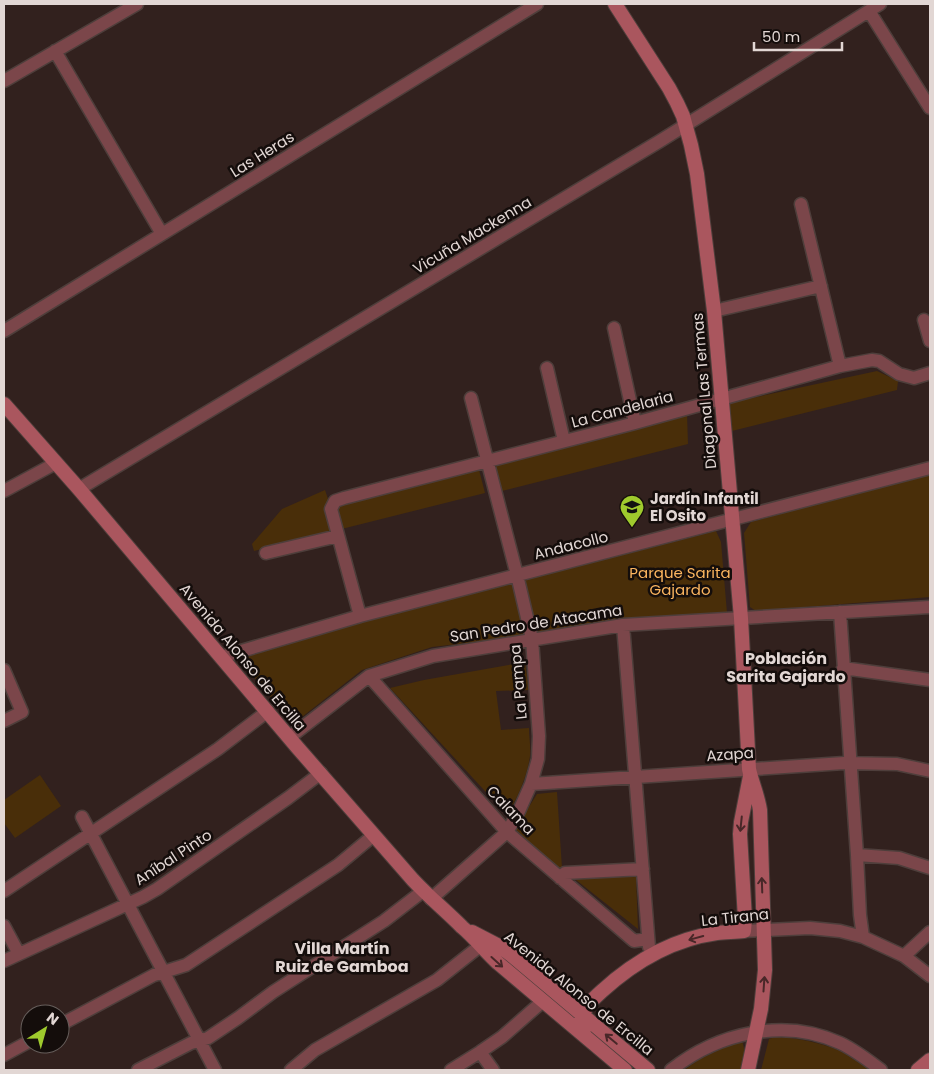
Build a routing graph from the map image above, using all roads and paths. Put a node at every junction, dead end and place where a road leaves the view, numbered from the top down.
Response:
1 (136, 4) edge
2 (537, 4) edge
3 (615, 4) edge
4 (880, 4) edge
5 (869, 11) junction
6 (55, 51) junction
7 (4, 81) edge
8 (930, 108) edge
9 (685, 125) junction
10 (801, 204) dead end
11 (162, 234) junction
12 (821, 286) junction
13 (714, 311) junction
14 (924, 320) dead end
15 (614, 328) dead end
16 (4, 331) edge
17 (930, 341) edge
18 (840, 366) junction
19 (547, 368) dead end
20 (930, 373) edge
21 (471, 398) dead end
22 (722, 398) junction
23 (4, 404) edge
24 (635, 423) junction
25 (564, 441) junction
26 (488, 461) junction
27 (56, 463) junction
28 (930, 468) edge
29 (79, 489) junction
30 (4, 490) edge
31 (732, 520) junction
32 (338, 536) junction
33 (266, 554) dead end
34 (517, 575) junction
35 (930, 607) edge
36 (840, 612) junction
37 (360, 616) junction
38 (741, 618) junction
39 (623, 625) junction
40 (532, 639) junction
41 (222, 657) junction
42 (843, 668) junction
43 (4, 670) edge
44 (370, 676) junction
45 (930, 680) edge
46 (268, 711) junction
47 (4, 721) edge
48 (290, 737) junction
49 (850, 763) junction
50 (930, 771) edge
51 (321, 773) junction
52 (750, 773) junction
53 (636, 777) junction
54 (530, 784) junction
55 (82, 817) dead end
56 (507, 832) junction
57 (91, 833) junction
58 (374, 835) junction
59 (857, 856) junction
60 (930, 868) edge
61 (643, 869) junction
62 (560, 878) junction
63 (4, 890) edge
64 (427, 895) junction
65 (128, 904) junction
66 (4, 926) edge
67 (463, 927) junction
68 (764, 930) junction
69 (744, 931) junction
70 (930, 932) edge
71 (863, 937) junction
72 (648, 939) junction
73 (480, 946) junction
74 (19, 954) junction
75 (650, 955) junction
76 (904, 956) junction
77 (4, 961) edge
78 (164, 972) junction
79 (930, 976) edge
80 (543, 1001) junction
81 (582, 1015) junction
82 (70, 1020) edge
83 (756, 1032) junction
84 (586, 1037) junction
85 (200, 1040) junction
86 (20, 1046) edge
87 (480, 1052) junction
88 (4, 1055) edge
89 (930, 1060) edge
90 (138, 1070) edge
91 (215, 1070) edge
92 (291, 1070) edge
93 (451, 1070) edge
94 (493, 1070) edge
95 (625, 1070) edge
96 (648, 1070) edge
97 (671, 1070) edge
98 (748, 1070) edge
99 (881, 1070) edge
100 (918, 1070) edge

1 - 6 street
2 - 11 street, Las Heras
3 - 9 main road, Diagonal Las Termas
4 - 5 street, Vicuña Mackenna
5 - 8 street
5 - 9 street, Vicuña Mackenna
6 - 7 street
6 - 11 street
9 - 13 main road, Diagonal Las Termas
9 - 29 street, Vicuña Mackenna
10 - 12 street
11 - 16 street, Las Heras
12 - 13 street
12 - 18 street
13 - 22 main road, Diagonal Las Termas
14 - 17 street
15 - 24 street
18 - 20 street, La Candelaria
18 - 22 street, La Candelaria
19 - 25 street
21 - 26 street, La Pampa
22 - 24 street, La Candelaria
22 - 31 main road, Diagonal Las Termas
23 - 27 main road, Avenida Alonso de Ercilla
24 - 25 street, La Candelaria
25 - 26 street, La Candelaria
26 - 32 street, La Candelaria
26 - 34 street, La Pampa
27 - 29 main road, Avenida Alonso de Ercilla
27 - 30 street
28 - 31 street, Andacollo
29 - 41 main road, Avenida Alonso de Ercilla
31 - 34 street, Andacollo
31 - 38 main road, Diagonal Las Termas
32 - 33 street
32 - 37 street
34 - 37 street, Andacollo
34 - 40 street, La Pampa
35 - 36 street, San Pedro de Atacama
36 - 38 street, San Pedro de Atacama
36 - 42 street
37 - 41 street, Andacollo
38 - 39 street, San Pedro de Atacama
38 - 52 main road, Diagonal Las Termas
39 - 40 street, San Pedro de Atacama
39 - 53 street
40 - 44 street, San Pedro de Atacama
40 - 54 street, La Pampa
41 - 46 main road, Avenida Alonso de Ercilla
42 - 45 street
42 - 49 street
43 - 47 street
44 - 48 street, San Pedro de Atacama
44 - 56 street, Calama
46 - 48 main road, Avenida Alonso de Ercilla
46 - 57 street
48 - 51 main road, Avenida Alonso de Ercilla
49 - 50 street, Azapa
49 - 52 street, Azapa
49 - 59 street
51 - 58 main road, Avenida Alonso de Ercilla
51 - 65 street, Aníbal Pinto
52 - 53 street, Azapa
68 -> 52 main road, Diagonal Las Termas
52 -> 69 main road, Diagonal Las Termas
53 - 54 street, Azapa
53 - 61 street
54 - 56 street, La Pampa
55 - 57 street
56 - 62 street, Calama
56 - 64 street, La Pampa
57 - 63 street
57 - 65 street
58 - 64 main road, Avenida Alonso de Ercilla
58 - 78 street
59 - 60 street
59 - 71 street
61 - 62 street
61 - 72 street
62 - 72 street, Calama
64 - 67 main road, Avenida Alonso de Ercilla
64 - 85 street, La Pampa
65 - 74 street, Aníbal Pinto
65 - 78 street
66 - 74 street
67 - 73 main road, Avenida Alonso de Ercilla
67 - 81 main road, Avenida Alonso de Ercilla
68 - 69 street, La Tirana
68 - 71 street, La Tirana
83 -> 68 main road, Diagonal Las Termas
69 -> 75 main road, La Tirana
70 - 76 street
71 - 76 street, La Tirana
72 - 75 street
73 -> 80 main road, Avenida Alonso de Ercilla
73 - 92 street
74 - 77 street, Aníbal Pinto
75 - 81 main road, La Tirana
76 - 79 street, La Tirana
78 - 82 street
78 - 85 street
80 - 84 main road, Avenida Alonso de Ercilla
80 - 87 street
81 - 84 main road
96 -> 81 main road, Avenida Alonso de Ercilla
83 - 97 street
83 - 98 main road, Diagonal Las Termas
83 - 99 street
84 - 95 main road, Avenida Alonso de Ercilla
85 - 90 street, La Pampa
85 - 91 street
86 - 88 street
87 - 93 street
87 - 94 street
89 - 100 main road

